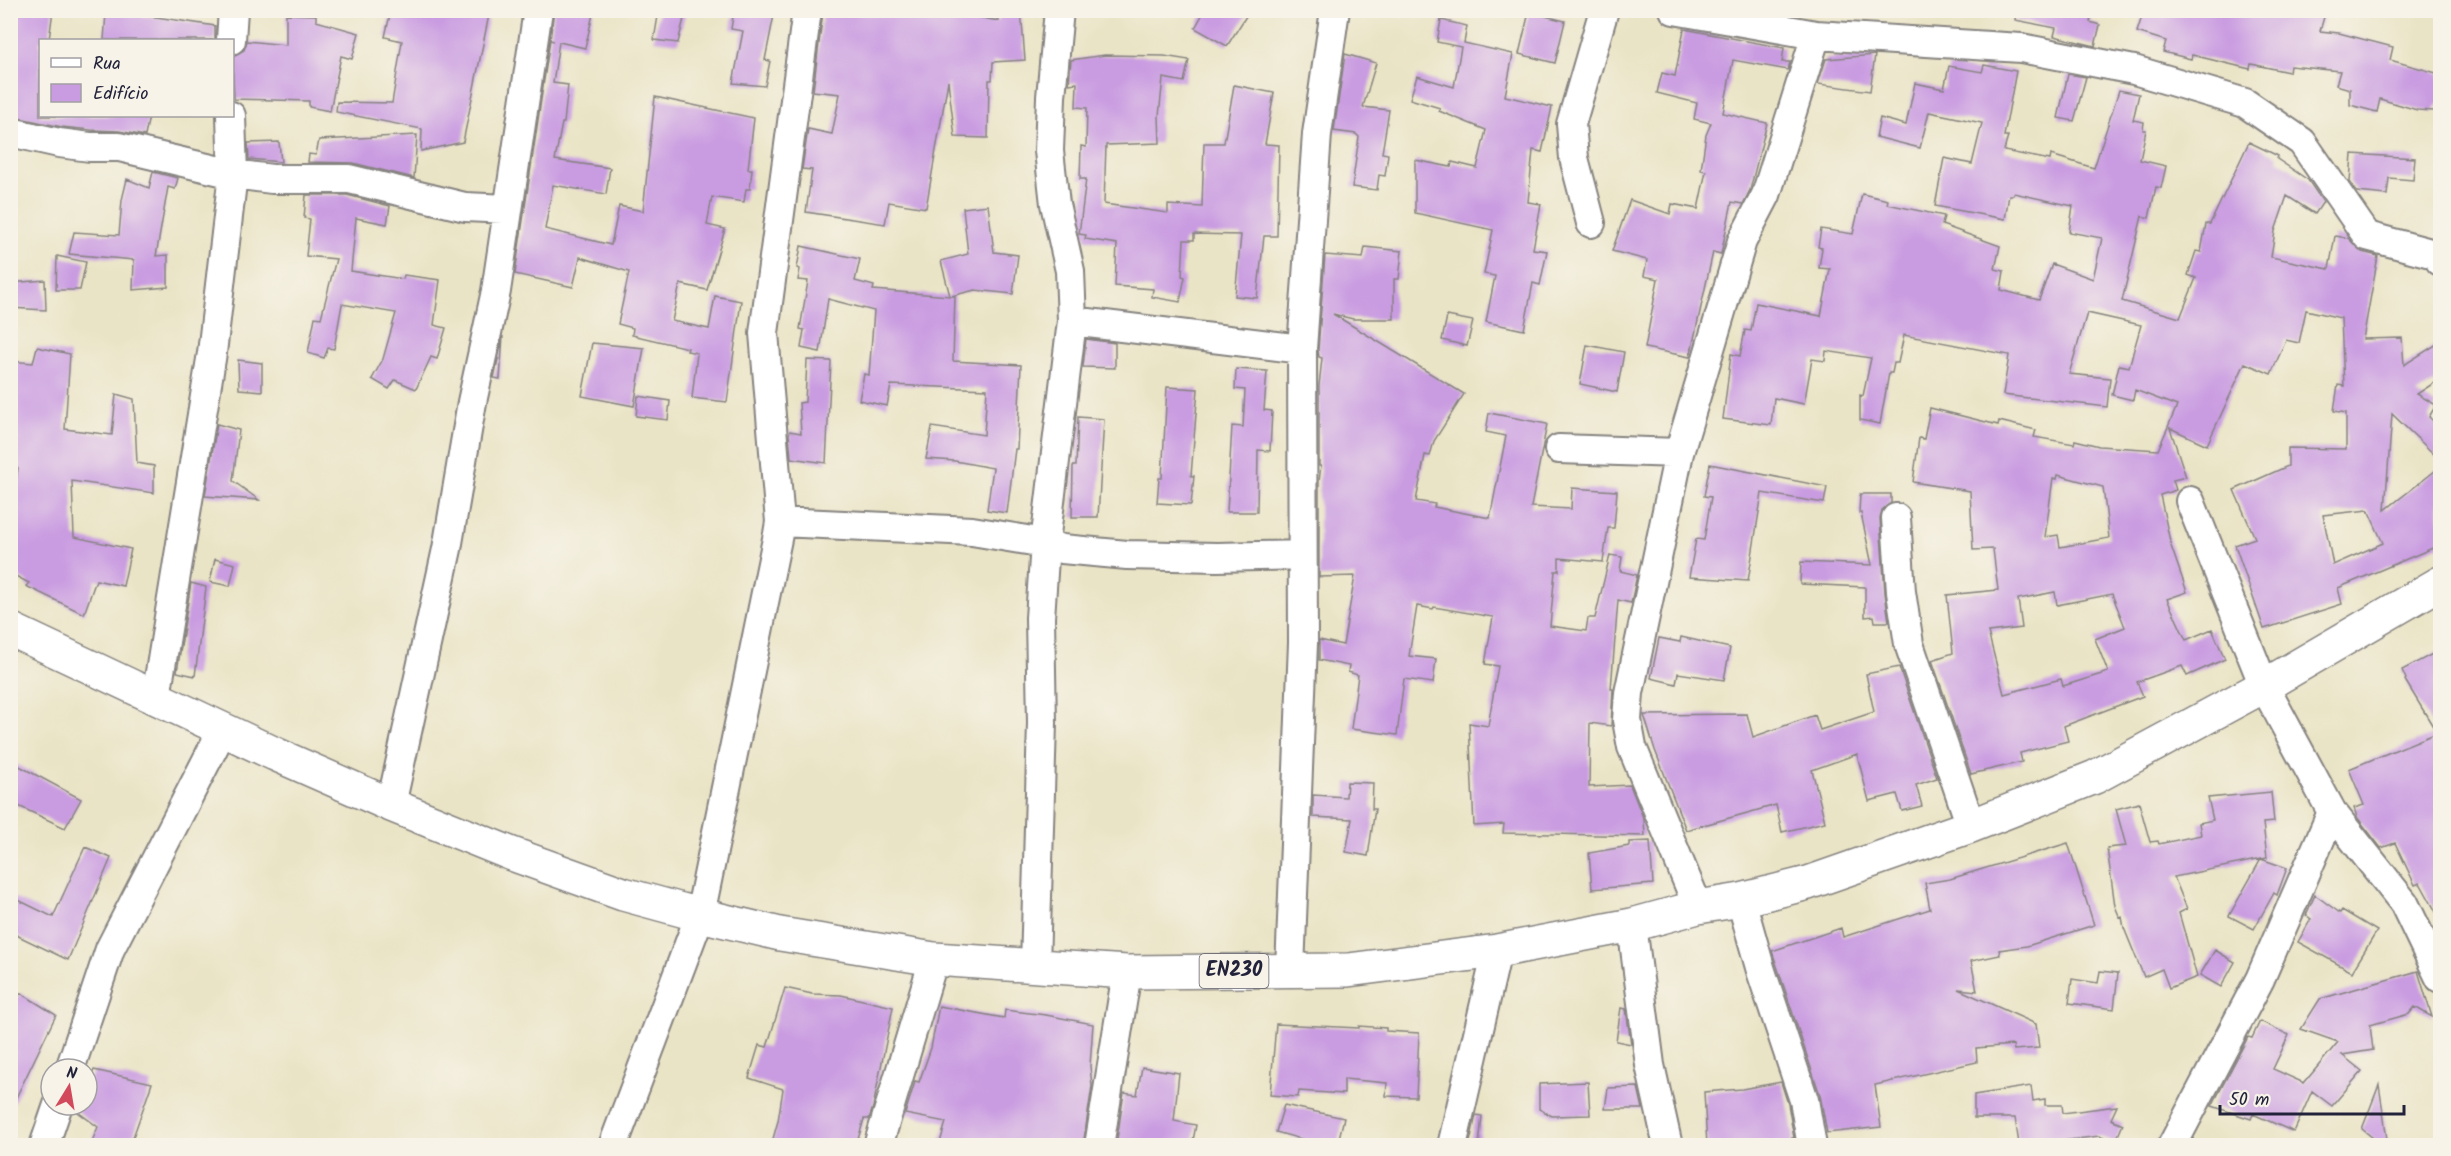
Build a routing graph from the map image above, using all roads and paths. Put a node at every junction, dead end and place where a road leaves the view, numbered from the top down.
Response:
1 (233, 10) edge
2 (538, 10) edge
3 (807, 10) edge
4 (1059, 10) edge
5 (1335, 10) edge
6 (1604, 10) edge
7 (1674, 10) edge
8 (1816, 35) junction
9 (231, 39) edge
10 (231, 117) edge
11 (10, 132) edge
12 (233, 174) junction
13 (508, 209) junction
14 (1590, 223) dead end
15 (2440, 261) edge
16 (1072, 321) junction
17 (1302, 349) junction
18 (1558, 449) dead end
19 (1679, 453) junction
20 (2190, 501) dead end
21 (1896, 518) dead end
22 (780, 522) junction
23 (1045, 543) junction
24 (1302, 555) junction
25 (2440, 583) edge
26 (10, 629) edge
27 (2264, 686) junction
28 (156, 697) junction
29 (223, 729) junction
30 (391, 805) junction
31 (2332, 812) junction
32 (1971, 826) junction
33 (1741, 900) junction
34 (1698, 907) junction
35 (700, 915) junction
36 (1632, 926) junction
37 (1497, 951) junction
38 (934, 959) junction
39 (1035, 966) junction
40 (1290, 970) junction
41 (1127, 972) junction
42 (2440, 978) edge
43 (74, 1057) edge
44 (54, 1117) edge
45 (44, 1146) edge
46 (613, 1146) edge
47 (878, 1146) edge
48 (1099, 1146) edge
49 (1452, 1146) edge
50 (1668, 1146) edge
51 (1812, 1146) edge
52 (2172, 1146) edge

1 - 9 street
2 - 13 street
3 - 22 street
4 - 16 street
5 - 17 street
6 - 14 street
7 - 8 street
8 - 15 street
8 - 19 street
10 - 12 street
11 - 12 street
12 - 13 street
12 - 28 street
13 - 30 street
16 - 17 street
16 - 23 street
17 - 24 street
18 - 19 street
19 - 34 street
20 - 27 street
21 - 32 street
22 - 23 street
22 - 35 street
23 - 24 street
23 - 39 street
24 - 40 street
25 - 27 main road, EN230
26 - 28 main road, EN230
27 - 31 street
27 - 32 main road, EN230
28 - 29 main road, EN230
29 - 30 main road, EN230
29 - 43 street
30 - 35 main road, EN230
31 - 42 street
31 - 52 street
32 - 33 main road, EN230
33 - 34 main road, EN230
33 - 51 street
34 - 36 main road, EN230
35 - 38 main road, EN230
35 - 46 street
36 - 37 main road, EN230
36 - 50 street
37 - 40 main road, EN230
37 - 49 street
38 - 39 main road, EN230
38 - 47 street
39 - 41 main road, EN230
40 - 41 main road, EN230
41 - 48 street
44 - 45 street

